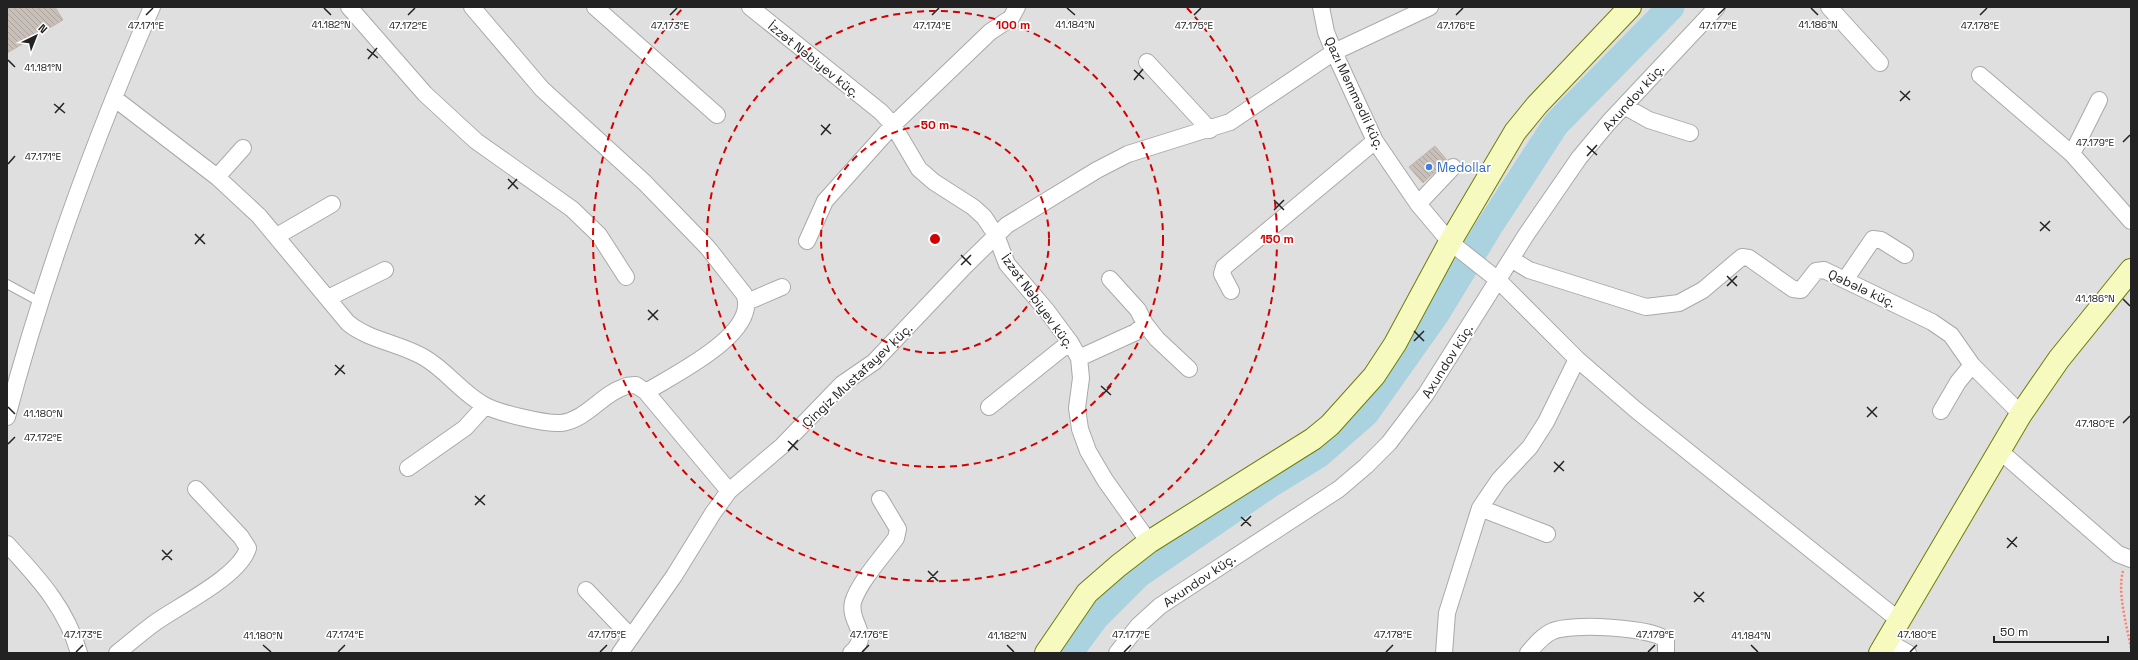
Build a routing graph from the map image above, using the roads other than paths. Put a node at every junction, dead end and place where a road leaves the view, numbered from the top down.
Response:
1 (152, 7) edge
2 (349, 7) edge
3 (472, 7) edge
4 (595, 7) edge
5 (750, 7) edge
6 (1017, 7) edge
7 (1321, 7) edge
8 (1430, 7) edge
9 (1630, 7) edge
10 (1717, 7) edge
11 (1829, 7) edge
12 (1334, 52) junction
13 (1147, 62) dead end
14 (1880, 63) dead end
15 (1980, 75) dead end
16 (114, 98) junction
17 (2100, 100) dead end
18 (1624, 106) junction
19 (717, 115) dead end
20 (893, 125) junction
21 (1210, 130) junction
22 (1690, 133) dead end
23 (1375, 141) junction
24 (243, 148) dead end
25 (2072, 154) junction
26 (1453, 167) dead end
27 (217, 177) junction
28 (332, 204) dead end
29 (1418, 204) junction
30 (2131, 221) edge
31 (996, 235) junction
32 (277, 236) junction
33 (807, 241) dead end
34 (1455, 246) junction
35 (1904, 255) dead end
36 (1511, 258) junction
37 (385, 270) dead end
38 (2131, 270) edge
39 (1492, 276) junction
40 (626, 277) dead end
41 (1110, 279) dead end
42 (1845, 280) junction
43 (7, 284) edge
44 (782, 287) dead end
45 (1231, 291) dead end
46 (328, 298) junction
47 (40, 302) junction
48 (747, 302) junction
49 (1145, 324) junction
50 (1070, 342) junction
51 (1079, 358) junction
52 (1577, 360) junction
53 (1972, 365) junction
54 (1189, 369) dead end
55 (646, 392) junction
56 (485, 406) junction
57 (989, 407) dead end
58 (1941, 411) dead end
59 (2021, 414) junction
60 (7, 416) edge
61 (2001, 452) junction
62 (408, 468) dead end
63 (196, 489) dead end
64 (729, 491) junction
65 (880, 499) dead end
66 (1480, 508) junction
67 (1547, 534) dead end
68 (1149, 542) junction
69 (7, 544) edge
70 (2129, 559) edge
71 (586, 590) dead end
72 (1900, 621) junction
73 (631, 637) junction
74 (1883, 647) edge
75 (79, 653) edge
76 (117, 653) edge
77 (620, 653) edge
78 (851, 653) edge
79 (1046, 653) edge
80 (1117, 653) edge
81 (1444, 653) edge
82 (1528, 653) edge
83 (1666, 653) edge
84 (1908, 653) edge

1 - 16 street
2 - 40 street
3 - 48 street
4 - 19 street
5 - 20 street, İzzət Nəbiyev küç.
6 - 20 street
7 - 12 street, Qazı Məmmədli küç.
8 - 12 street, Çingiz Mustafayev küç.
9 - 34 street
10 - 18 street, Axundov küç.
11 - 14 street
12 - 21 street, Çingiz Mustafayev küç.
12 - 23 street, Qazı Məmmədli küç.
13 - 21 street
15 - 25 street
16 - 27 street
16 - 47 street
17 - 25 street
18 - 22 street
18 - 36 street, Axundov küç.
20 - 31 street, İzzət Nəbiyev küç.
20 - 33 street
21 - 31 street, Çingiz Mustafayev küç.
23 - 29 street, Qazı Məmmədli küç.
23 - 45 street
24 - 27 street
25 - 30 street
26 - 29 street
27 - 32 street
28 - 32 street
29 - 34 street, Qazı Məmmədli küç.
31 - 50 street, İzzət Nəbiyev küç.
31 - 64 street, Çingiz Mustafayev küç.
32 - 46 street
34 - 39 street, Qazı Məmmədli küç.
34 - 68 street
35 - 42 street
36 - 39 street, Axundov küç.
36 - 42 street, Qəbələ küç.
37 - 46 street
38 - 59 street
39 - 52 street, Qazı Məmmədli küç.
39 - 80 street, Axundov küç.
41 - 49 street
42 - 53 street, Qəbələ küç.
43 - 47 lane
44 - 48 street
46 - 56 street
47 - 60 street
48 - 55 street
49 - 51 street
49 - 54 street
50 - 51 street, İzzət Nəbiyev küç.
50 - 57 street
51 - 68 street, İzzət Nəbiyev küç.
52 - 66 street
52 - 72 street, Qazı Məmmədli küç.
53 - 58 street
53 - 59 street, Qəbələ küç.
55 - 56 street
55 - 64 street
56 - 62 street
59 - 61 street
61 - 70 street
61 - 72 street
63 - 76 street
64 - 73 street, Çingiz Mustafayev küç.
65 - 78 street
66 - 67 street
66 - 81 street
68 - 79 street
69 - 75 street
71 - 73 street
72 - 74 street
73 - 77 street, Çingiz Mustafayev küç.
74 - 84 street
82 - 83 street

